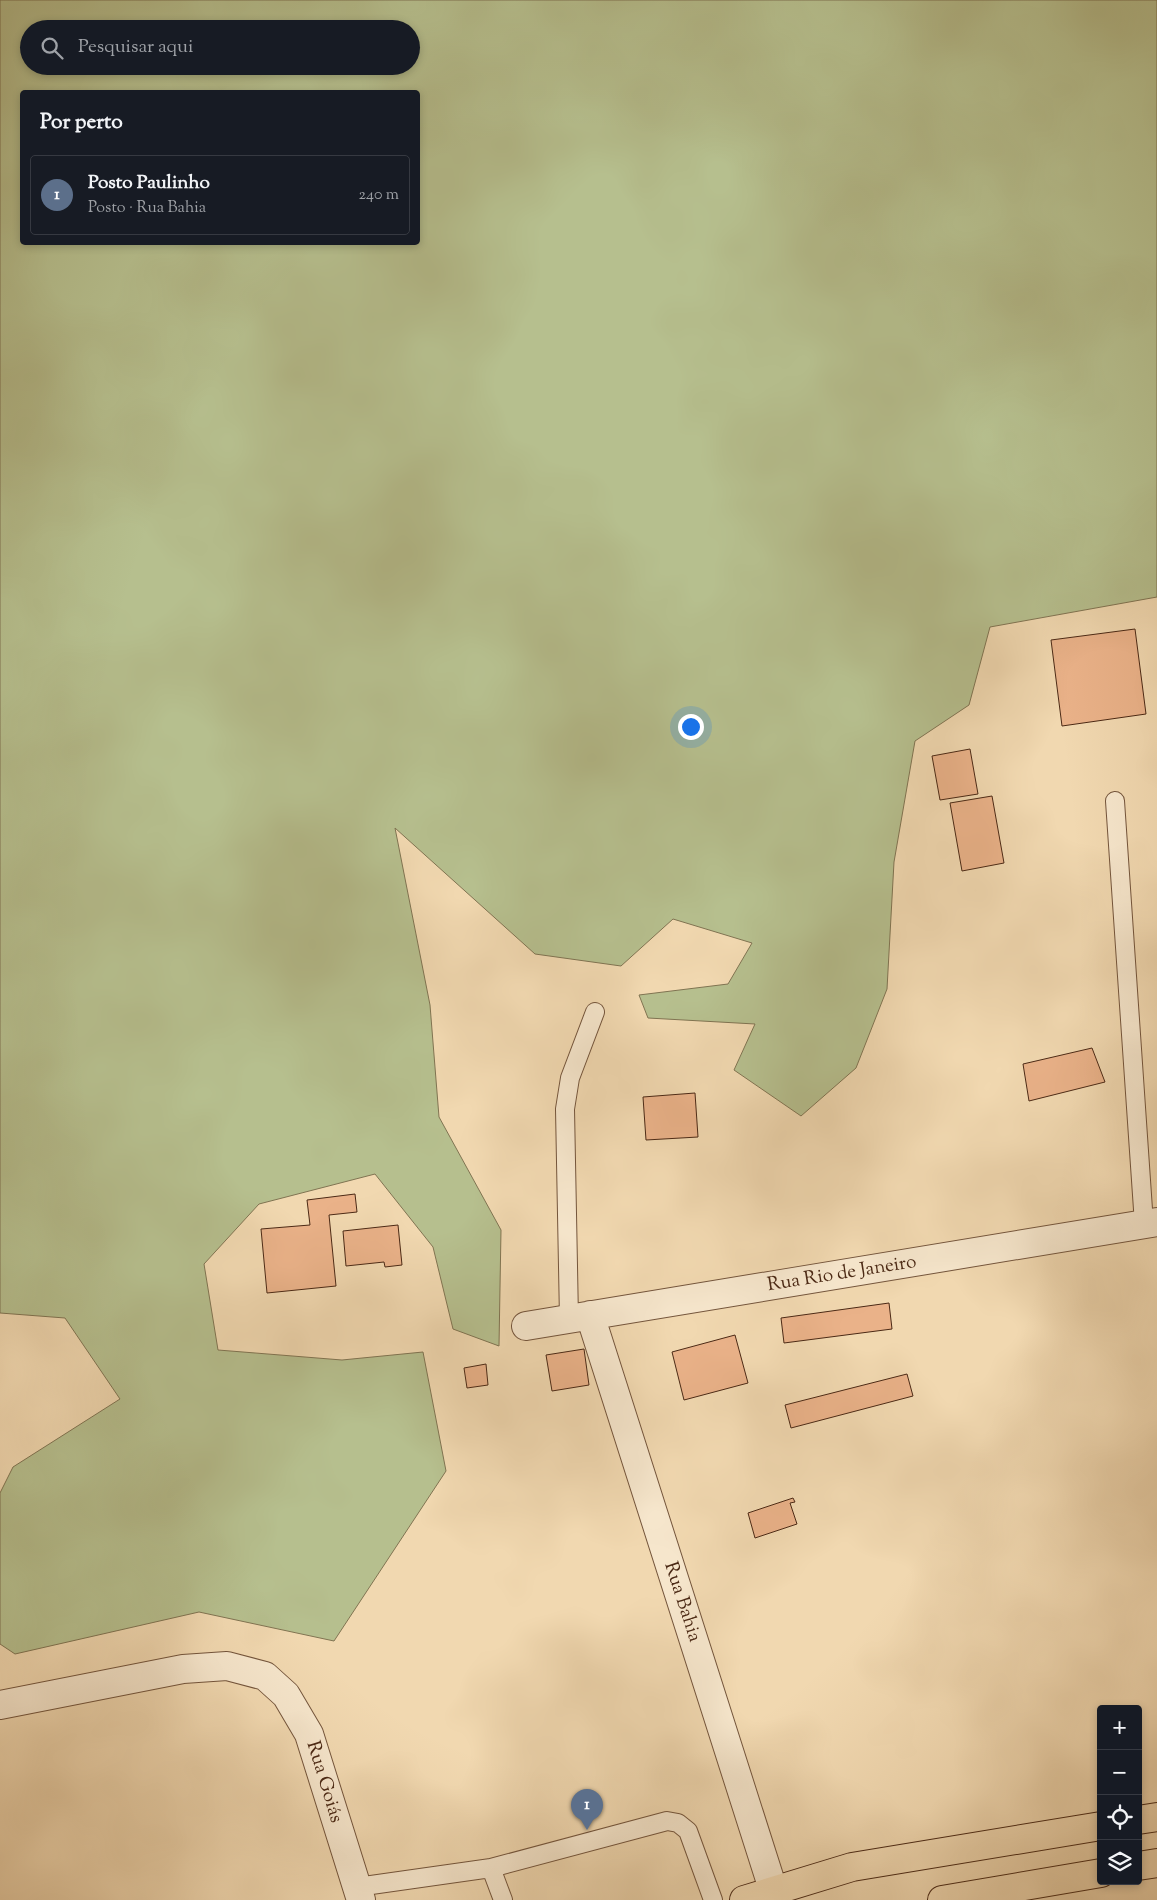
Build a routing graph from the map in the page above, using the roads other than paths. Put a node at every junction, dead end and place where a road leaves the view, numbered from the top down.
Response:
1 (1116, 801) dead end
2 (595, 1012) dead end
3 (1150, 1223) edge
4 (580, 1317) junction
5 (526, 1326) dead end
6 (0, 1705) edge
7 (1157, 1817) edge
8 (1142, 1819) edge
9 (1097, 1827) edge
10 (1157, 1863) edge
11 (1142, 1865) edge
12 (491, 1868) junction
13 (1097, 1874) edge
14 (773, 1889) junction
15 (359, 1894) edge
16 (503, 1900) edge
17 (713, 1900) edge
18 (744, 1900) edge
19 (942, 1900) edge

1 - 3 lane
2 - 4 lane
3 - 4 street, Rua Rio de Janeiro
4 - 5 street, Rua Rio de Janeiro
4 - 14 street, Rua Bahia
6 - 15 street, Rua Goiás
7 - 8 main road
9 - 14 main road
10 - 11 main road
12 - 15 lane
12 - 16 lane
12 - 17 lane
13 - 19 main road
14 - 18 main road

